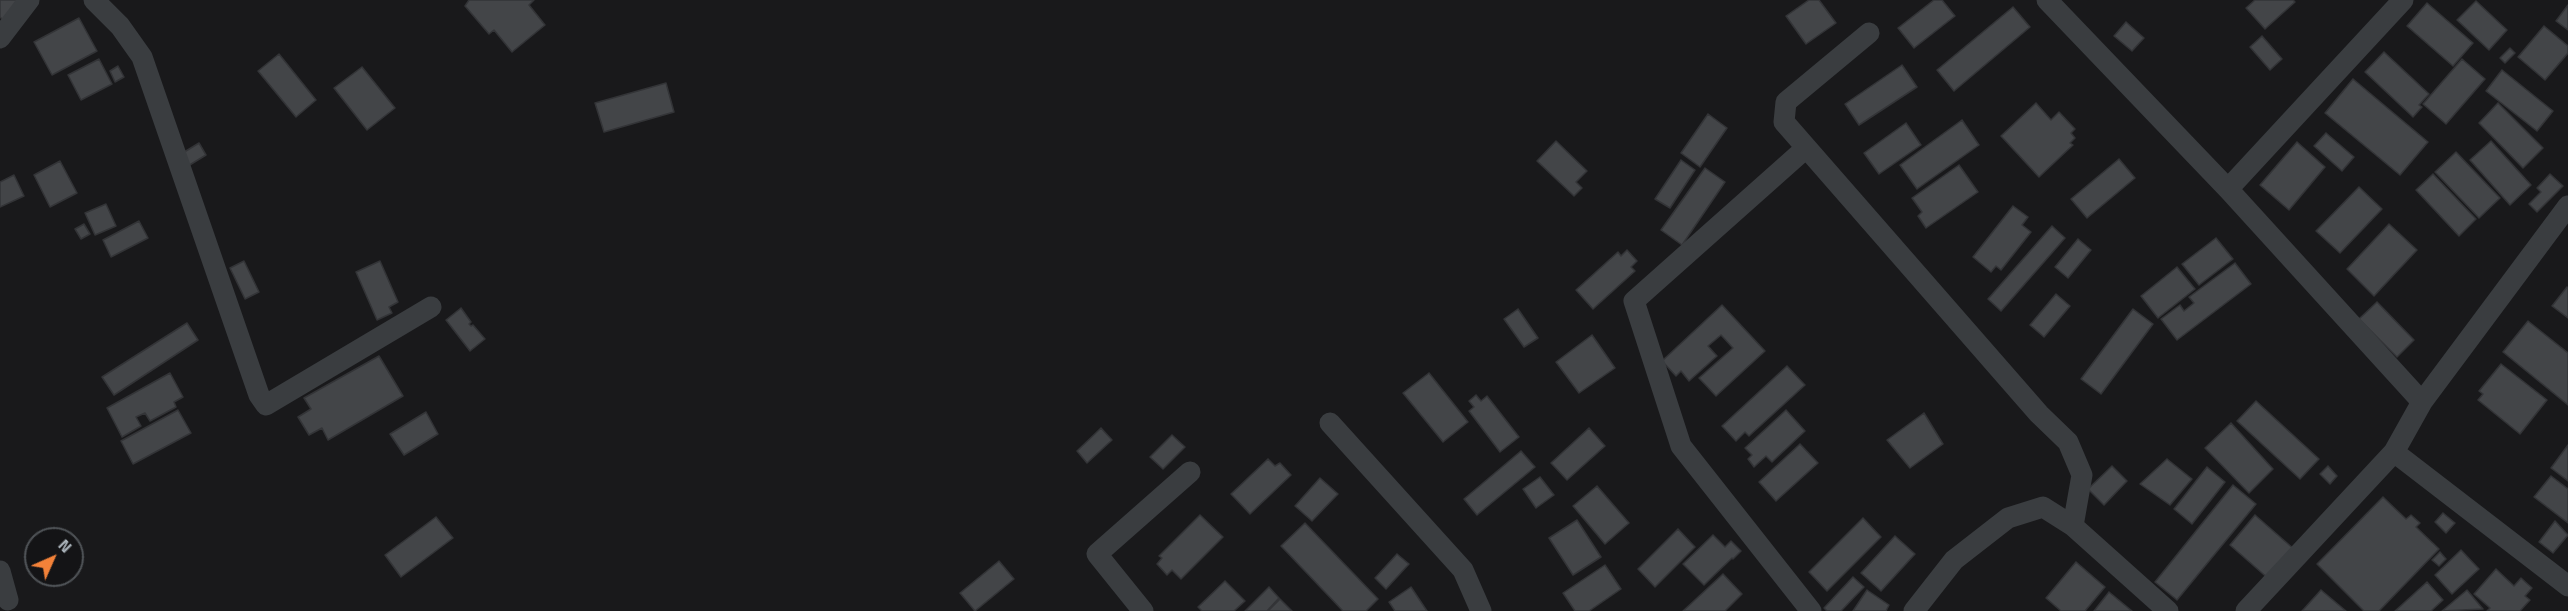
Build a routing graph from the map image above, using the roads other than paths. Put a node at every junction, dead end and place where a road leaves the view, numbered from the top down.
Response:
1 (29, 0) edge
2 (94, 0) edge
3 (2047, 0) edge
4 (2403, 0) edge
5 (1869, 33) dead end
6 (0, 38) edge
7 (1806, 148) junction
8 (2228, 189) junction
9 (2568, 206) edge
10 (431, 307) dead end
11 (2422, 402) junction
12 (1330, 423) dead end
13 (2394, 452) junction
14 (1190, 472) dead end
15 (2073, 526) junction
16 (0, 571) edge
17 (2568, 586) edge
18 (8, 600) dead end
19 (1143, 611) edge
20 (1481, 611) edge
21 (1811, 611) edge
22 (1914, 611) edge
23 (2168, 611) edge
24 (2246, 611) edge

1 - 6 street
2 - 10 street
3 - 8 street
4 - 8 street
5 - 7 street
7 - 15 street
7 - 21 street
8 - 11 street
9 - 11 street
11 - 13 street
12 - 20 street
13 - 17 street
13 - 24 street
14 - 19 street
15 - 22 street
15 - 23 street
16 - 18 street

